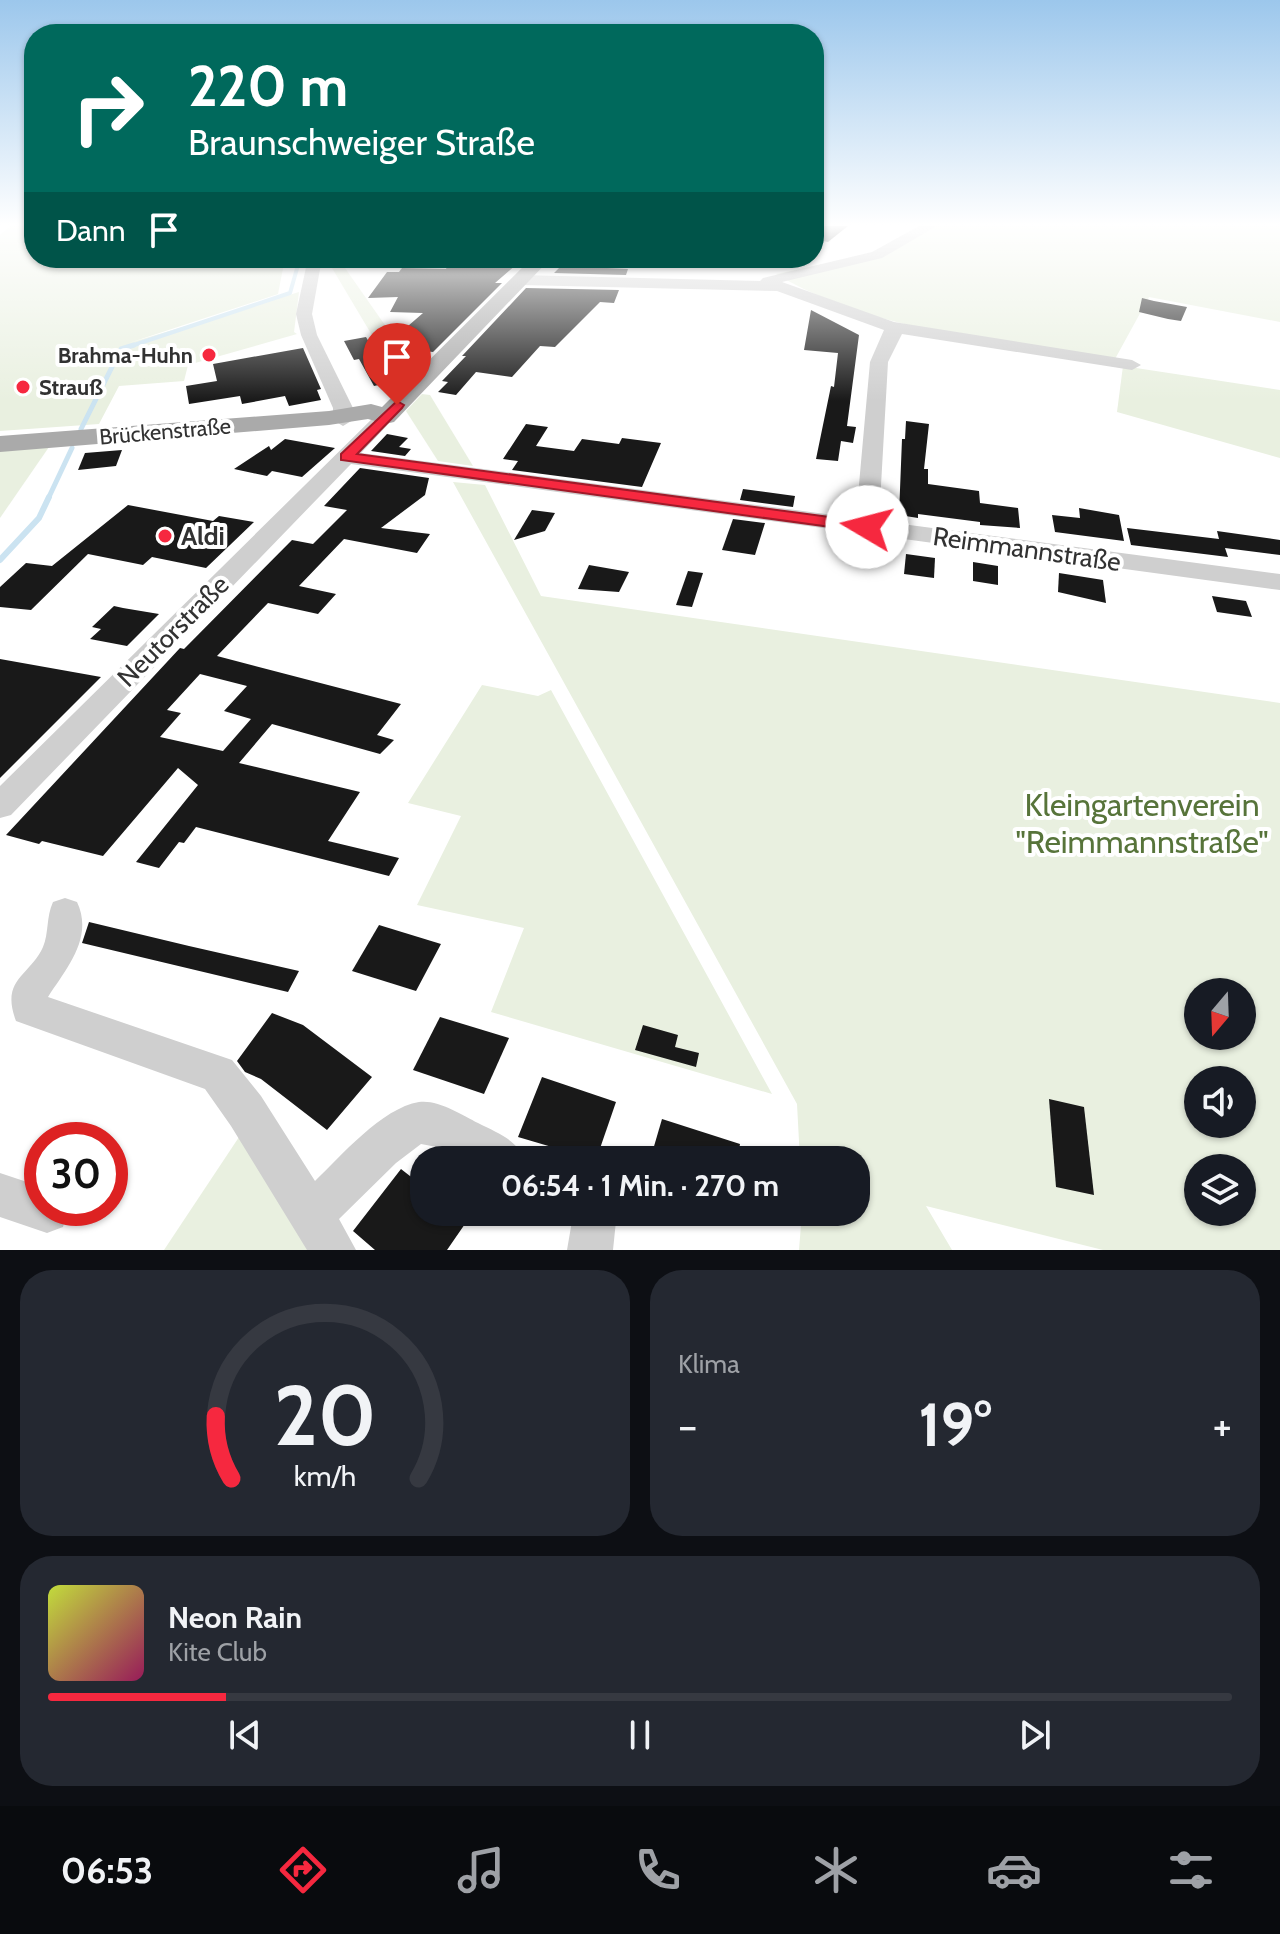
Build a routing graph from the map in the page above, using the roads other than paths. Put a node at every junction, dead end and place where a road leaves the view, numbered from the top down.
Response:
1 (310, 284) edge
2 (517, 284) edge
3 (767, 284) edge
4 (891, 327) junction
5 (1132, 365) dead end
6 (339, 417) junction
7 (385, 417) junction
8 (0, 444) edge
9 (346, 457) junction
10 (867, 527) junction
11 (1280, 582) edge
12 (0, 806) edge
13 (65, 913) dead end
14 (477, 1146) edge
15 (0, 1195) edge
16 (24, 1203) edge
17 (593, 1226) edge
18 (322, 1233) edge
19 (590, 1250) edge

1 - 6 street
2 - 7 main road
3 - 4 street
4 - 5 street
4 - 10 street
6 - 7 main road, Brückenstraße
6 - 8 main road, Brückenstraße
7 - 9 street, Neutorstraße
9 - 10 street, Reimmannstraße
9 - 12 street, Neutorstraße
10 - 11 street, Reimmannstraße
13 - 18 street
14 - 18 street
15 - 16 street
17 - 19 street

